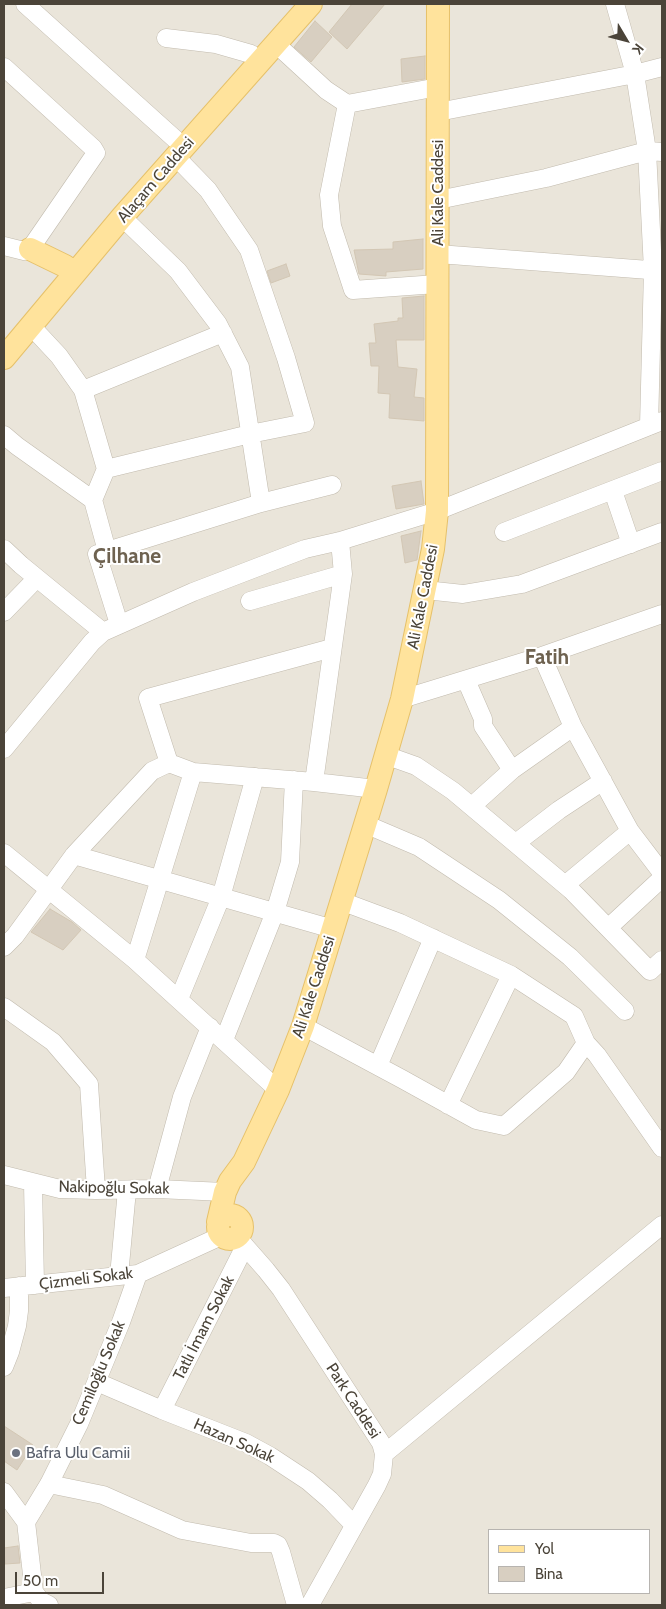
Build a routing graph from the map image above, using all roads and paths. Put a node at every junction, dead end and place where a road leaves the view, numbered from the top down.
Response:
1 (25, 4) edge
2 (438, 4) edge
3 (615, 4) edge
4 (303, 5) edge
5 (166, 38) dead end
6 (276, 44) junction
7 (251, 54) junction
8 (4, 67) edge
9 (662, 67) edge
10 (635, 74) junction
11 (438, 87) junction
12 (347, 104) junction
13 (438, 112) junction
14 (180, 146) junction
15 (655, 152) edge
16 (438, 200) junction
17 (122, 217) junction
18 (656, 223) edge
19 (4, 246) edge
20 (30, 249) junction
21 (438, 254) junction
22 (70, 270) junction
23 (658, 271) edge
24 (438, 284) junction
25 (31, 326) junction
26 (223, 333) junction
27 (4, 340) edge
28 (4, 358) edge
29 (83, 390) junction
30 (655, 424) edge
31 (250, 434) junction
32 (4, 435) edge
33 (106, 469) junction
34 (662, 471) edge
35 (332, 485) dead end
36 (613, 491) junction
37 (93, 500) junction
38 (261, 503) junction
39 (437, 511) junction
40 (504, 532) dead end
41 (662, 532) edge
42 (340, 541) junction
43 (631, 544) junction
44 (4, 549) edge
45 (107, 551) junction
46 (343, 574) junction
47 (37, 578) junction
48 (425, 590) junction
49 (250, 601) dead end
50 (4, 612) edge
51 (662, 614) edge
52 (111, 628) junction
53 (332, 648) junction
54 (542, 656) junction
55 (466, 680) junction
56 (402, 700) junction
57 (573, 727) junction
58 (5, 746) edge
59 (385, 755) junction
60 (169, 763) junction
61 (512, 770) junction
62 (193, 772) junction
63 (255, 777) junction
64 (294, 780) junction
65 (602, 780) junction
66 (314, 782) junction
67 (376, 789) junction
68 (472, 806) junction
69 (364, 824) junction
70 (630, 831) junction
71 (516, 843) junction
72 (4, 853) edge
73 (74, 855) junction
74 (662, 873) edge
75 (662, 878) edge
76 (160, 880) junction
77 (565, 885) junction
78 (48, 889) junction
79 (221, 897) junction
80 (341, 901) junction
81 (275, 912) junction
82 (608, 928) junction
83 (333, 929) junction
84 (433, 938) junction
85 (4, 947) edge
86 (135, 960) junction
87 (662, 960) edge
88 (511, 975) junction
89 (179, 999) junction
90 (4, 1007) edge
91 (625, 1011) dead end
92 (303, 1026) junction
93 (210, 1027) junction
94 (224, 1040) junction
95 (586, 1043) junction
96 (378, 1066) junction
97 (278, 1090) junction
98 (448, 1105) junction
99 (662, 1148) edge
100 (244, 1162) junction
101 (4, 1175) edge
102 (33, 1183) junction
103 (157, 1189) junction
104 (96, 1190) junction
105 (127, 1190) junction
106 (225, 1192) junction
107 (662, 1225) edge
108 (232, 1233) junction
109 (138, 1274) junction
110 (119, 1276) junction
111 (20, 1286) edge
112 (4, 1367) edge
113 (97, 1382) junction
114 (162, 1410) junction
115 (384, 1454) junction
116 (49, 1484) junction
117 (4, 1492) edge
118 (26, 1522) junction
119 (354, 1525) junction
120 (34, 1592) junction
121 (4, 1598) edge
122 (49, 1605) edge
123 (296, 1605) edge
124 (310, 1605) edge

1 - 14 street
2 - 11 main road, Ali Kale Caddesi
3 - 10 street
4 - 6 main road, Alaçam Caddesi
4 - 7 main road, Alaçam Caddesi
5 - 7 street
6 - 12 street
6 - 14 main road, Alaçam Caddesi
7 - 14 main road, Alaçam Caddesi
8 - 20 street
9 - 10 street
10 - 13 street
10 - 15 street
11 - 12 street
11 - 13 main road, Ali Kale Caddesi
12 - 24 street
13 - 16 main road, Ali Kale Caddesi
14 - 17 main road, Alaçam Caddesi
14 - 22 main road, Alaçam Caddesi
14 - 31 street
15 - 16 street
15 - 18 street
16 - 21 main road, Ali Kale Caddesi
17 - 22 main road, Alaçam Caddesi
17 - 26 street
18 - 23 street
19 - 20 street
20 - 22 main road
21 - 23 street
21 - 24 main road, Ali Kale Caddesi
22 - 25 main road, Alaçam Caddesi
22 - 27 main road, Alaçam Caddesi
23 - 30 street
24 - 39 main road, Ali Kale Caddesi
25 - 28 main road, Alaçam Caddesi
25 - 29 street
26 - 29 street
26 - 31 street
29 - 33 street
30 - 39 street
31 - 33 street
31 - 38 street
32 - 37 street
33 - 37 street
34 - 36 street
35 - 38 street
36 - 40 street
36 - 43 street
37 - 45 street
38 - 45 street
39 - 42 street
39 - 48 main road, Ali Kale Caddesi
41 - 43 street
42 - 46 street
42 - 52 street
43 - 48 street
44 - 47 street
45 - 52 street
46 - 49 street
46 - 53 street
47 - 50 street
47 - 52 street
48 - 56 main road, Ali Kale Caddesi
51 - 54 street
52 - 58 street
53 - 60 street
53 - 66 street
54 - 55 street
54 - 57 street
55 - 56 street
55 - 61 street
56 - 59 main road, Ali Kale Caddesi
57 - 61 street
57 - 65 street
59 - 67 main road, Ali Kale Caddesi
59 - 68 street
60 - 62 street
60 - 73 street
61 - 68 street
62 - 63 street
62 - 76 street
63 - 64 street
63 - 79 street
64 - 66 street
64 - 81 street
65 - 70 street
65 - 71 street
66 - 67 street
67 - 69 main road, Ali Kale Caddesi
68 - 71 street
69 - 80 main road, Ali Kale Caddesi
69 - 91 street
70 - 74 street
70 - 77 street
71 - 77 street
72 - 78 street
73 - 76 street
73 - 78 street
75 - 82 street
76 - 79 street
76 - 86 street
77 - 82 street
78 - 85 street
78 - 86 street
79 - 81 street
79 - 89 street
80 - 83 main road, Ali Kale Caddesi
80 - 84 street
81 - 83 street
81 - 94 street
82 - 87 street
83 - 92 main road, Ali Kale Caddesi
84 - 88 street
84 - 96 street
86 - 89 street
88 - 95 street
88 - 98 street
89 - 93 street
90 - 104 street
92 - 96 street
92 - 97 main road, Ali Kale Caddesi
93 - 94 street
93 - 103 street
94 - 97 street
95 - 98 street
95 - 99 street
96 - 98 street
97 - 100 main road, Ali Kale Caddesi
100 - 106 main road, Ali Kale Caddesi
100 - 108 main road, Ali Kale Caddesi
101 - 102 street, Nakipoğlu Sokak
102 - 104 street, Nakipoğlu Sokak
102 - 111 street
103 - 105 street, Nakipoğlu Sokak
103 - 106 street, Nakipoğlu Sokak
104 - 105 street, Nakipoğlu Sokak
105 - 110 street
106 - 108 main road, Ali Kale Caddesi
107 - 115 street
108 - 109 street, Çizmeli Sokak
108 - 114 street, Tatlı İmam Sokak
108 - 115 street, Park Caddesi
109 - 110 street, Çizmeli Sokak
109 - 113 street, Cemiloğlu Sokak
110 - 111 street, Çizmeli Sokak
111 - 112 street
113 - 114 street, Hazan Sokak
113 - 116 street, Cemiloğlu Sokak
114 - 119 street, Hazan Sokak
115 - 119 street, Park Caddesi
116 - 118 street, Cemiloğlu Sokak
116 - 123 street
117 - 118 street
118 - 120 street
119 - 124 street, Park Caddesi
120 - 121 street
120 - 122 street

